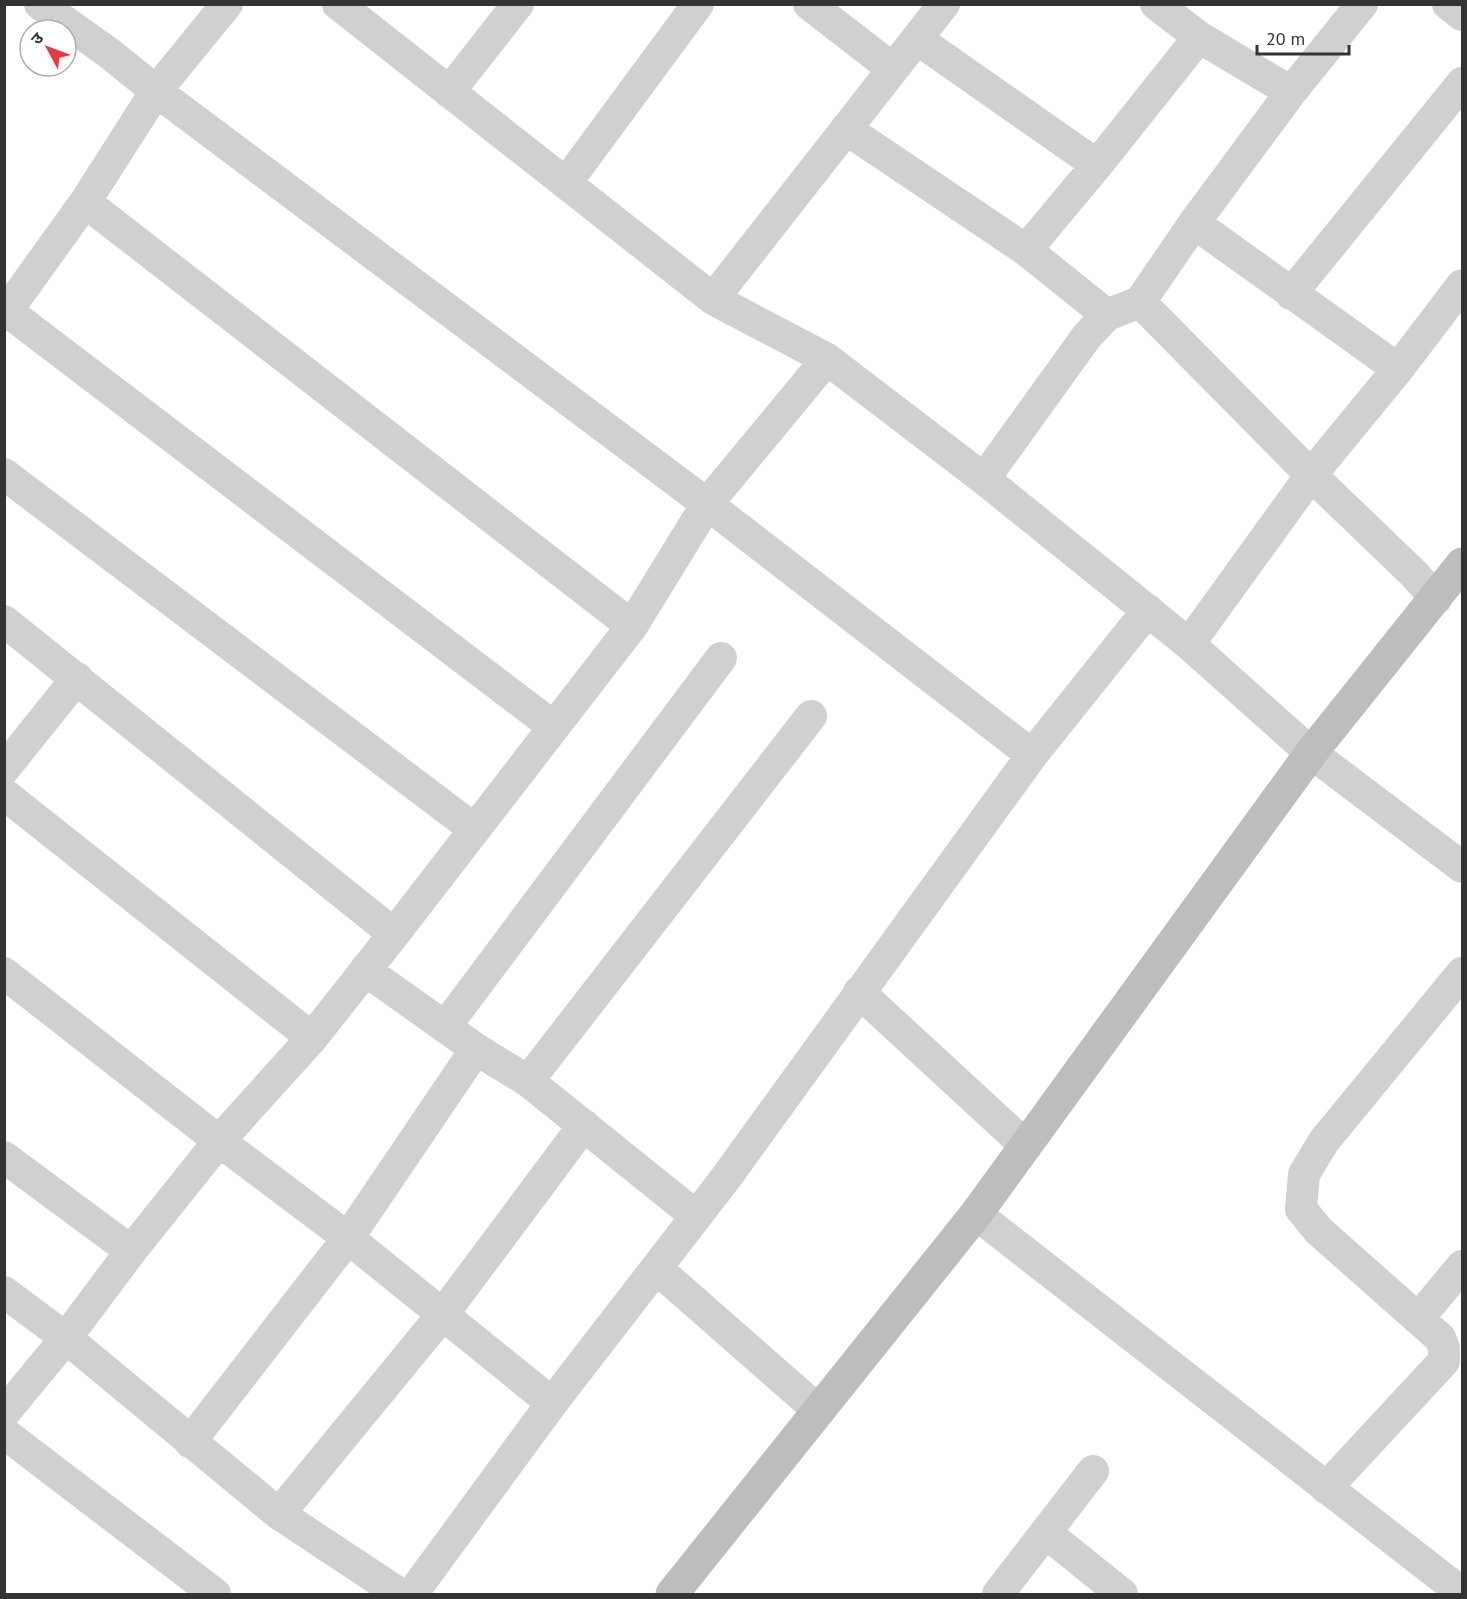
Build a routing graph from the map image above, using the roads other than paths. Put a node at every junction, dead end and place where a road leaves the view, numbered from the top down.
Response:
1 (40, 4) edge
2 (227, 4) edge
3 (338, 4) edge
4 (518, 4) edge
5 (698, 4) edge
6 (809, 4) edge
7 (944, 4) edge
8 (1156, 4) edge
9 (1362, 4) edge
10 (1448, 4) edge
11 (1462, 15) edge
12 (1199, 37) junction
13 (917, 39) junction
14 (893, 69) junction
15 (1462, 83) edge
16 (156, 91) junction
17 (449, 92) junction
18 (1291, 92) junction
19 (846, 129) junction
20 (1097, 165) junction
21 (566, 183) junction
22 (85, 202) junction
23 (1194, 223) junction
24 (1026, 250) junction
25 (1462, 285) edge
26 (1291, 294) junction
27 (713, 299) junction
28 (1140, 302) junction
29 (6, 313) edge
30 (1107, 315) junction
31 (826, 359) junction
32 (1398, 369) junction
33 (4, 474) edge
34 (1311, 475) junction
35 (984, 479) junction
36 (707, 504) junction
37 (1462, 564) edge
38 (1436, 599) junction
39 (1148, 610) junction
40 (4, 621) edge
41 (632, 626) junction
42 (1189, 644) junction
43 (721, 658) dead end
44 (77, 678) junction
45 (811, 716) dead end
46 (554, 727) junction
47 (1311, 753) junction
48 (1032, 755) junction
49 (4, 769) edge
50 (4, 794) edge
51 (474, 829) junction
52 (1462, 867) edge
53 (394, 934) junction
54 (365, 970) junction
55 (1462, 973) edge
56 (4, 974) edge
57 (859, 992) junction
58 (445, 1027) junction
59 (312, 1038) junction
60 (476, 1049) junction
61 (528, 1081) junction
62 (584, 1125) junction
63 (219, 1141) junction
64 (1026, 1146) junction
65 (4, 1157) edge
66 (976, 1214) junction
67 (696, 1216) junction
68 (348, 1238) junction
69 (131, 1251) junction
70 (1462, 1266) edge
71 (656, 1268) junction
72 (4, 1292) edge
73 (443, 1314) junction
74 (1418, 1320) junction
75 (66, 1338) junction
76 (552, 1403) junction
77 (819, 1411) junction
78 (4, 1413) edge
79 (4, 1433) edge
80 (190, 1442) junction
81 (1093, 1471) dead end
82 (1326, 1488) junction
83 (279, 1514) junction
84 (1046, 1533) junction
85 (1454, 1584) edge
86 (215, 1594) edge
87 (400, 1594) edge
88 (412, 1594) edge
89 (672, 1594) edge
90 (998, 1594) edge
91 (1122, 1594) edge

1 - 16 street
2 - 16 street
3 - 17 street
4 - 17 street
5 - 21 street
6 - 14 street
7 - 13 street
8 - 12 street
9 - 18 street
10 - 11 street
12 - 18 street
12 - 20 street
13 - 14 street
13 - 20 street
14 - 19 street
15 - 26 street
16 - 22 street
16 - 36 street
17 - 21 street
18 - 23 street
19 - 24 street
19 - 27 street
20 - 24 street
21 - 27 street
22 - 29 street
22 - 41 street
23 - 26 street
23 - 28 street
24 - 30 street
25 - 32 street
26 - 32 street
27 - 31 street
28 - 30 street
28 - 34 street
29 - 46 street
30 - 35 street
31 - 35 street
31 - 36 street
32 - 34 street
33 - 51 street
34 - 38 street
34 - 42 street
35 - 39 street
36 - 41 street
36 - 48 street
37 - 38 street
38 - 47 street
39 - 42 street
39 - 48 street
40 - 44 street
41 - 46 street
42 - 47 street
43 - 58 street
44 - 49 street
44 - 53 street
45 - 61 street
46 - 51 street
47 - 52 street
47 - 64 street
48 - 57 street
50 - 59 street
51 - 53 street
53 - 54 street
54 - 58 street
54 - 59 street
55 - 74 street
56 - 63 street
57 - 64 street
57 - 67 street
58 - 60 street
59 - 63 street
60 - 61 street
60 - 68 street
61 - 62 street
62 - 67 street
62 - 73 street
63 - 68 street
63 - 69 street
64 - 66 street
65 - 69 street
66 - 77 street
66 - 82 street
67 - 71 street
68 - 73 street
68 - 80 street
69 - 75 street
70 - 74 street
71 - 76 street
71 - 77 street
72 - 75 street
73 - 76 street
73 - 83 street
74 - 82 street
75 - 78 street
75 - 80 street
76 - 88 street
77 - 89 street
79 - 86 street
80 - 83 street
81 - 84 street
82 - 85 street
83 - 87 street
84 - 90 street
84 - 91 street

